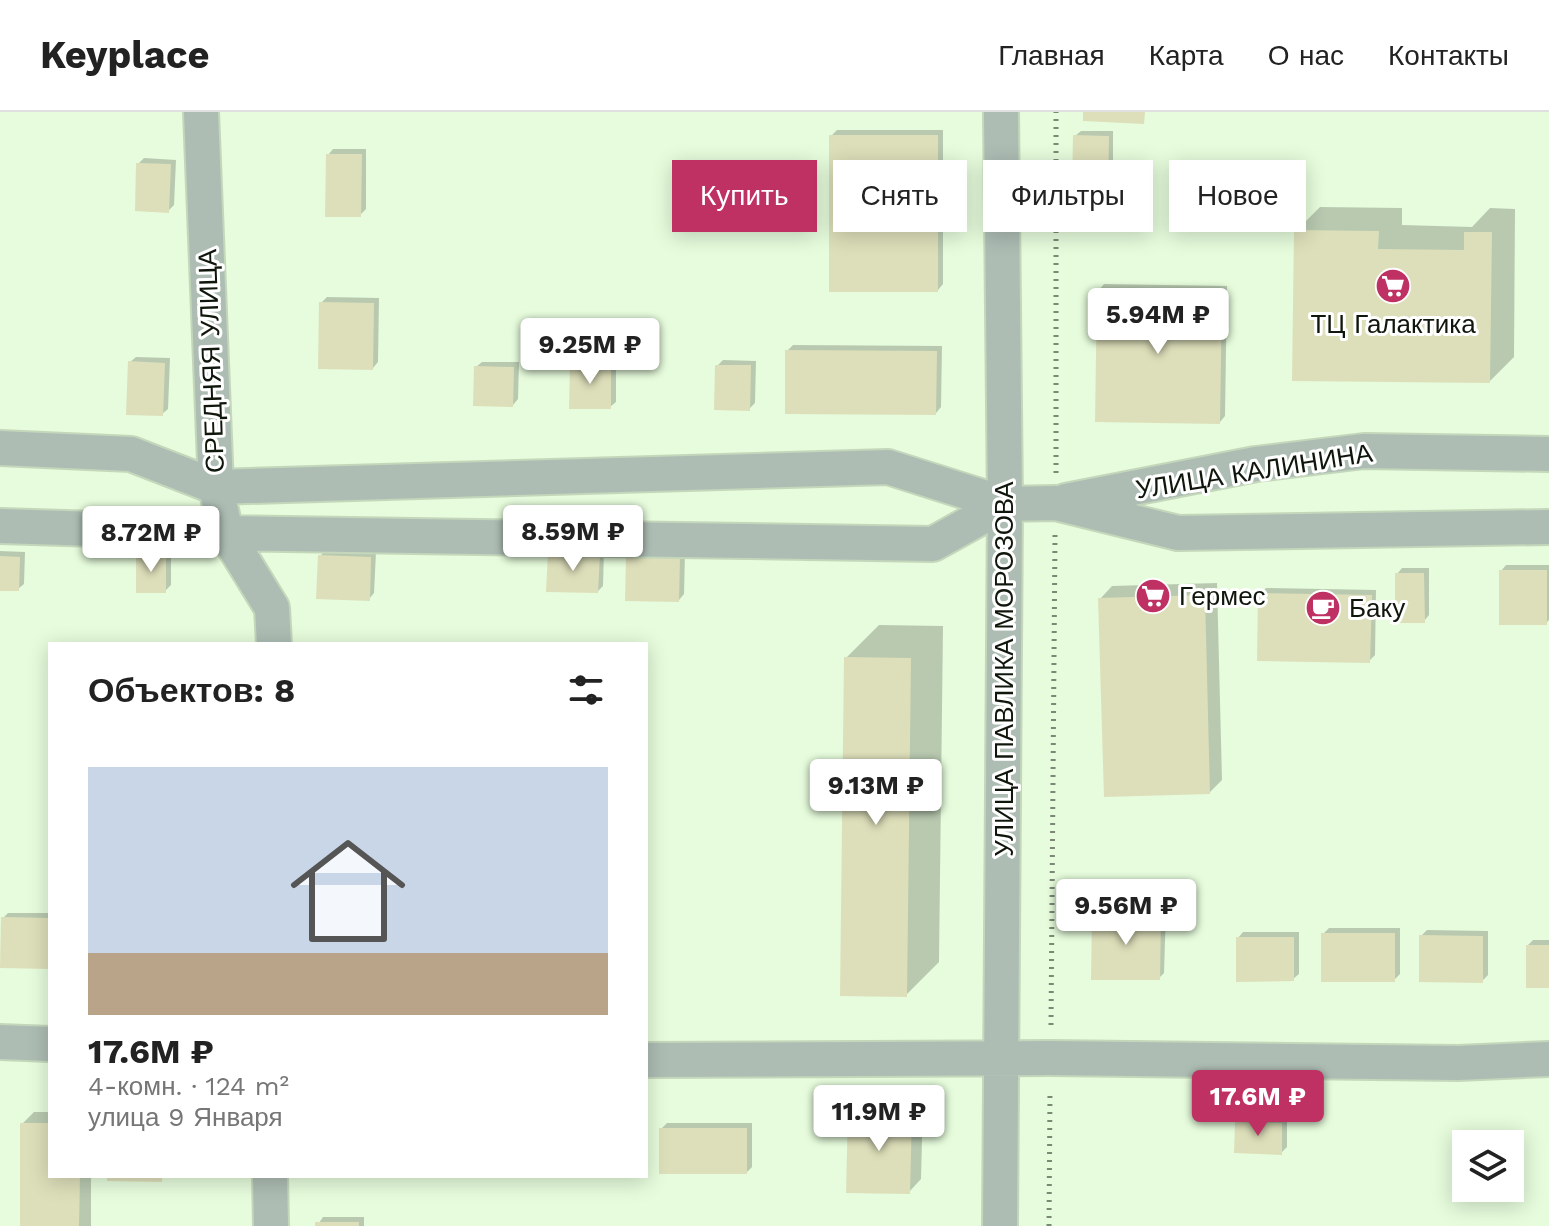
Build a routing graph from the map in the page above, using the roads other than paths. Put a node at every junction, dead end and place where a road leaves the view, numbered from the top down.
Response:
1 (201, 112) edge
2 (1001, 112) edge
3 (0, 448) edge
4 (1549, 454) edge
5 (216, 487) junction
6 (1056, 503) junction
7 (1005, 504) junction
8 (0, 526) edge
9 (1549, 527) edge
10 (226, 533) junction
11 (274, 642) edge
12 (0, 1042) edge
13 (48, 1044) edge
14 (1002, 1058) junction
15 (1549, 1059) edge
16 (648, 1060) edge
17 (270, 1178) edge
18 (271, 1226) edge
19 (1000, 1226) edge

1 - 5 street, СРЕДНЯЯ УЛИЦА
2 - 7 street, УЛИЦА ПАВЛИКА МОРОЗОВА
3 - 5 street, УЛИЦА КАЛИНИНА
4 - 6 street, УЛИЦА КАЛИНИНА
5 - 7 street, УЛИЦА КАЛИНИНА
5 - 10 street, СРЕДНЯЯ УЛИЦА
6 - 7 street, УЛИЦА КАЛИНИНА
6 - 9 street, УЛИЦА КАЛИНИНА
7 - 10 street, УЛИЦА КАЛИНИНА
7 - 14 street, УЛИЦА ПАВЛИКА МОРОЗОВА
8 - 10 street, УЛИЦА КАЛИНИНА
10 - 11 street, СРЕДНЯЯ УЛИЦА
12 - 13 street
14 - 15 street
14 - 16 street
14 - 19 street, УЛИЦА ПАВЛИКА МОРОЗОВА
17 - 18 street

